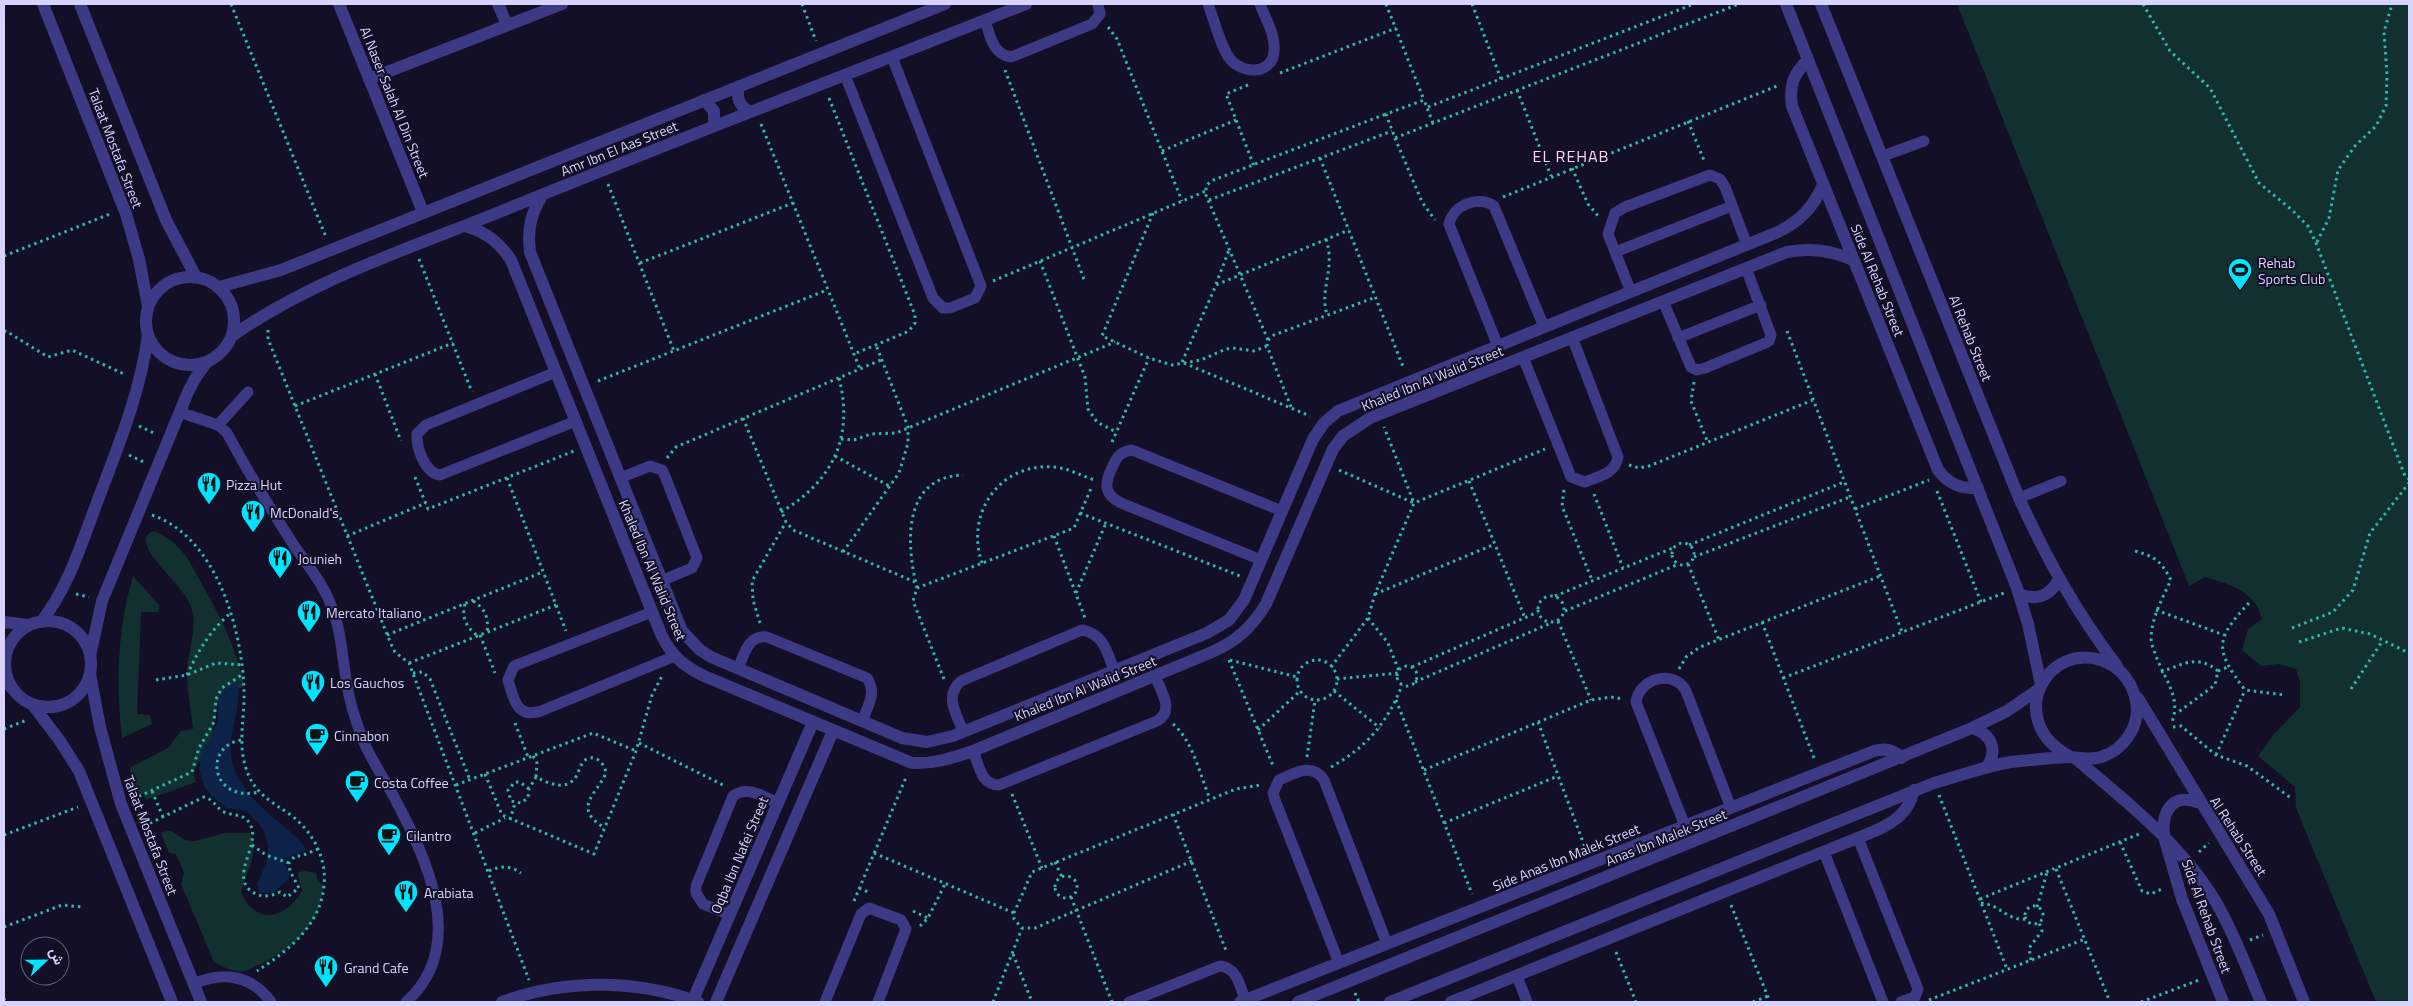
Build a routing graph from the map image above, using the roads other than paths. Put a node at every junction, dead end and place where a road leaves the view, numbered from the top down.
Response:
1 (43, 4) edge
2 (80, 4) edge
3 (339, 4) edge
4 (498, 4) edge
5 (562, 4) edge
6 (946, 4) edge
7 (1026, 4) edge
8 (1098, 4) edge
9 (1208, 4) edge
10 (1260, 4) edge
11 (1786, 4) edge
12 (1821, 4) edge
13 (985, 20) junction
14 (506, 26) junction
15 (892, 56) junction
16 (1808, 60) junction
17 (845, 75) junction
18 (369, 79) junction
19 (739, 86) junction
20 (704, 100) junction
21 (753, 111) junction
22 (714, 126) junction
23 (1924, 141) dead end
24 (1882, 156) junction
25 (1823, 185) junction
26 (543, 194) junction
27 (1732, 206) junction
28 (423, 212) junction
29 (465, 226) junction
30 (1748, 245) junction
31 (1615, 252) junction
32 (1853, 260) junction
33 (1746, 268) junction
34 (196, 277) junction
35 (219, 287) junction
36 (1631, 292) junction
37 (1663, 301) junction
38 (1761, 304) junction
39 (148, 306) junction
40 (1595, 306) junction
41 (1602, 325) junction
42 (1544, 327) junction
43 (148, 334) junction
44 (232, 336) junction
45 (1572, 337) junction
46 (1678, 338) junction
47 (1498, 346) junction
48 (1523, 357) junction
49 (207, 362) junction
50 (556, 372) junction
51 (248, 392) dead end
52 (182, 409) junction
53 (576, 421) junction
54 (218, 425) junction
55 (620, 478) junction
56 (2061, 481) dead end
57 (1978, 488) junction
58 (2019, 498) junction
59 (1282, 511) junction
60 (1261, 560) junction
61 (1280, 569) junction
62 (2058, 579) junction
63 (661, 581) junction
64 (2018, 591) junction
65 (652, 612) junction
66 (4, 622) edge
67 (41, 622) junction
68 (28, 626) junction
69 (90, 656) junction
70 (677, 659) junction
71 (738, 668) junction
72 (1114, 670) junction
73 (2120, 671) junction
74 (90, 674) junction
75 (1156, 676) junction
76 (8, 683) edge
77 (2040, 687) junction
78 (1062, 691) junction
79 (2134, 693) junction
80 (32, 704) junction
81 (1070, 711) junction
82 (862, 721) junction
83 (813, 722) junction
84 (1972, 728) junction
85 (833, 731) junction
86 (963, 731) junction
87 (973, 751) junction
88 (1901, 758) junction
89 (2073, 758) junction
90 (1988, 767) junction
91 (1914, 790) junction
92 (778, 803) junction
93 (2200, 803) junction
94 (1731, 808) junction
95 (1685, 826) junction
96 (1858, 838) junction
97 (2164, 840) junction
98 (1824, 852) junction
99 (730, 915) junction
100 (1387, 944) junction
101 (1339, 963) junction
102 (1517, 976) junction
103 (194, 984) junction
104 (1470, 999) edge
105 (412, 1001) edge
106 (696, 1001) edge
107 (1242, 1001) edge
108 (172, 1002) edge
109 (202, 1002) edge
110 (271, 1002) edge
111 (504, 1002) edge
112 (716, 1002) edge
113 (825, 1002) edge
114 (878, 1002) edge
115 (1129, 1002) edge
116 (1298, 1002) edge
117 (1390, 1002) edge
118 (1451, 1002) edge
119 (1527, 1002) edge
120 (1883, 1002) edge
121 (1901, 1002) edge
122 (2223, 1002) edge
123 (2261, 1002) edge
124 (2304, 1002) edge

1 - 39 street, Talaat Mostafa Street
2 - 34 street, Talaat Mostafa Street
3 - 18 street, Al Naser Salah Al Din Street
4 - 14 street
5 - 14 street
6 - 19 street, Amr Ibn El Aas Street
7 - 13 street, Amr Ibn El Aas Street
8 - 13 lane
9 - 10 lane
11 - 16 street
12 - 24 street, Al Rehab Street
13 - 15 street, Amr Ibn El Aas Street
14 - 18 street
15 - 17 street, Amr Ibn El Aas Street
15 - 17 lane
16 - 25 street, Side Al Rehab Street
16 - 57 street
17 - 21 street, Amr Ibn El Aas Street
18 - 28 street, Al Naser Salah Al Din Street
19 - 20 street, Amr Ibn El Aas Street
19 - 21 street
20 - 22 street
20 - 28 street, Amr Ibn El Aas Street
21 - 22 street, Amr Ibn El Aas Street
22 - 26 street, Amr Ibn El Aas Street
23 - 24 lane
24 - 58 street, Al Rehab Street
25 - 30 street, Khaled Ibn Al Walid Street
25 - 32 street, Side Al Rehab Street
26 - 29 street, Amr Ibn El Aas Street
26 - 55 street, Khaled Ibn Al Walid Street
27 - 30 lane
27 - 31 lane
27 - 31 lane
28 - 35 street, Amr Ibn El Aas Street
29 - 44 street, Amr Ibn El Aas Street
29 - 50 street, Khaled Ibn Al Walid Street
30 - 36 street, Khaled Ibn Al Walid Street
31 - 36 lane
32 - 33 street, Khaled Ibn Al Walid Street
32 - 57 street, Side Al Rehab Street
33 - 37 street, Khaled Ibn Al Walid Street
33 - 38 lane
34 - 35 street
34 - 39 street
35 - 44 street
36 - 40 street, Khaled Ibn Al Walid Street
37 - 41 street, Khaled Ibn Al Walid Street
37 - 46 lane
38 - 46 lane
38 - 46 lane
39 - 43 street
40 - 41 street
40 - 42 street, Khaled Ibn Al Walid Street
41 - 45 street, Khaled Ibn Al Walid Street
42 - 47 street, Khaled Ibn Al Walid Street
42 - 47 lane
43 - 49 street
43 - 67 street
44 - 49 street
45 - 48 street, Khaled Ibn Al Walid Street
45 - 48 lane
47 - 59 street, Khaled Ibn Al Walid Street
48 - 61 street, Khaled Ibn Al Walid Street
49 - 52 street
50 - 53 street, Khaled Ibn Al Walid Street
50 - 53 lane
51 - 54 lane
52 - 54 lane
52 - 69 street
53 - 65 street, Khaled Ibn Al Walid Street
54 - 105 lane
55 - 63 street, Khaled Ibn Al Walid Street
55 - 63 lane
56 - 58 lane
57 - 64 street
58 - 62 street, Al Rehab Street
59 - 60 street, Khaled Ibn Al Walid Street
59 - 60 lane
60 - 61 street
60 - 72 street, Khaled Ibn Al Walid Street
61 - 75 street, Khaled Ibn Al Walid Street
62 - 64 street
62 - 73 street, Al Rehab Street
63 - 71 street, Khaled Ibn Al Walid Street
64 - 77 street
65 - 70 street, Khaled Ibn Al Walid Street
65 - 70 lane
66 - 68 street
67 - 68 street
67 - 69 street
68 - 76 street
69 - 74 street
70 - 83 street, Khaled Ibn Al Walid Street
71 - 82 street, Khaled Ibn Al Walid Street
71 - 82 lane
72 - 78 street, Khaled Ibn Al Walid Street
72 - 86 lane
73 - 77 street
73 - 79 street
74 - 80 street
74 - 103 street, Talaat Mostafa Street
75 - 81 street, Khaled Ibn Al Walid Street
75 - 87 lane
76 - 80 street
77 - 84 street, Anas Ibn Malek Street
77 - 89 street
78 - 81 street
78 - 86 street, Khaled Ibn Al Walid Street
79 - 89 street
79 - 93 street, Al Rehab Street
80 - 108 street
81 - 87 street, Khaled Ibn Al Walid Street
82 - 86 street, Khaled Ibn Al Walid Street
83 - 85 street, Khaled Ibn Al Walid Street
83 - 92 street, Oqba Ibn Nafei Street
84 - 88 street, Anas Ibn Malek Street
84 - 90 street
85 - 87 street, Khaled Ibn Al Walid Street
85 - 112 street
88 - 94 street, Side Anas Ibn Malek Street
88 - 116 street, Anas Ibn Malek Street
89 - 90 street
89 - 97 street
90 - 91 street
91 - 96 street
91 - 117 street
92 - 99 street, Oqba Ibn Nafei Street
92 - 99 lane
93 - 97 street
93 - 124 street, Al Rehab Street
94 - 95 street, Side Anas Ibn Malek Street
94 - 95 lane
95 - 100 street, Side Anas Ibn Malek Street
96 - 98 street
96 - 121 lane
97 - 122 street, Side Al Rehab Street
97 - 123 street
98 - 102 street
98 - 120 lane
99 - 106 street, Oqba Ibn Nafei Street
100 - 101 street, Side Anas Ibn Malek Street
100 - 101 lane
101 - 107 street, Side Anas Ibn Malek Street
102 - 104 street
102 - 119 lane
103 - 109 street, Talaat Mostafa Street
103 - 110 lane
104 - 118 street
106 - 111 street
107 - 115 lane
113 - 114 lane

